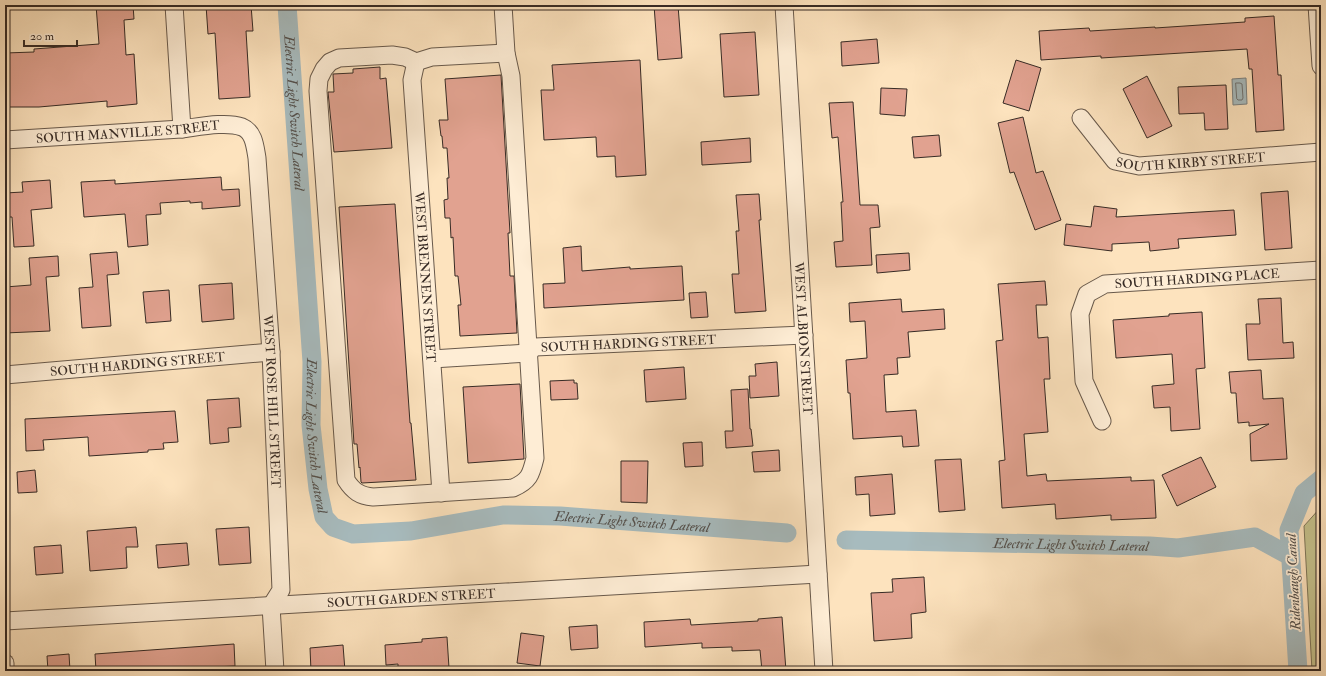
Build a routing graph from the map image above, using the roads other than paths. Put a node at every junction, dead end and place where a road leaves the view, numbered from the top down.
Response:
1 (174, 5) edge
2 (503, 5) edge
3 (784, 5) edge
4 (1317, 5) edge
5 (1320, 36) edge
6 (506, 52) junction
7 (416, 62) junction
8 (1321, 66) edge
9 (1081, 118) dead end
10 (182, 129) junction
11 (248, 131) joint
12 (5, 140) edge
13 (1321, 152) edge
14 (1321, 270) edge
15 (804, 335) junction
16 (271, 352) junction
17 (528, 353) junction
18 (432, 359) junction
19 (5, 375) edge
20 (1102, 421) dead end
21 (442, 493) junction
22 (818, 574) junction
23 (271, 606) junction
24 (5, 621) edge
25 (5, 663) edge
26 (5, 671) edge
27 (275, 671) edge
28 (824, 671) edge

1 - 10 street
2 - 6 street
3 - 15 street, WEST ALBION STREET
4 - 5 street
5 - 8 street
6 - 7 street
6 - 17 street
7 - 18 street, WEST BRENNEN STREET
7 - 21 street
9 - 13 street, SOUTH KIRBY STREET
10 - 11 street, SOUTH MANVILLE STREET
10 - 12 street, SOUTH MANVILLE STREET
11 - 16 street, WEST ROSE HILL STREET
14 - 20 street, SOUTH HARDING PLACE
15 - 17 street, SOUTH HARDING STREET
15 - 22 street, WEST ALBION STREET
16 - 19 street, SOUTH HARDING STREET
16 - 23 street, WEST ROSE HILL STREET
17 - 18 street, SOUTH HARDING STREET
17 - 21 street
18 - 21 street, WEST BRENNEN STREET
22 - 23 street, SOUTH GARDEN STREET
22 - 28 street, WEST ALBION STREET
23 - 24 street, SOUTH GARDEN STREET
23 - 27 street
25 - 26 street

